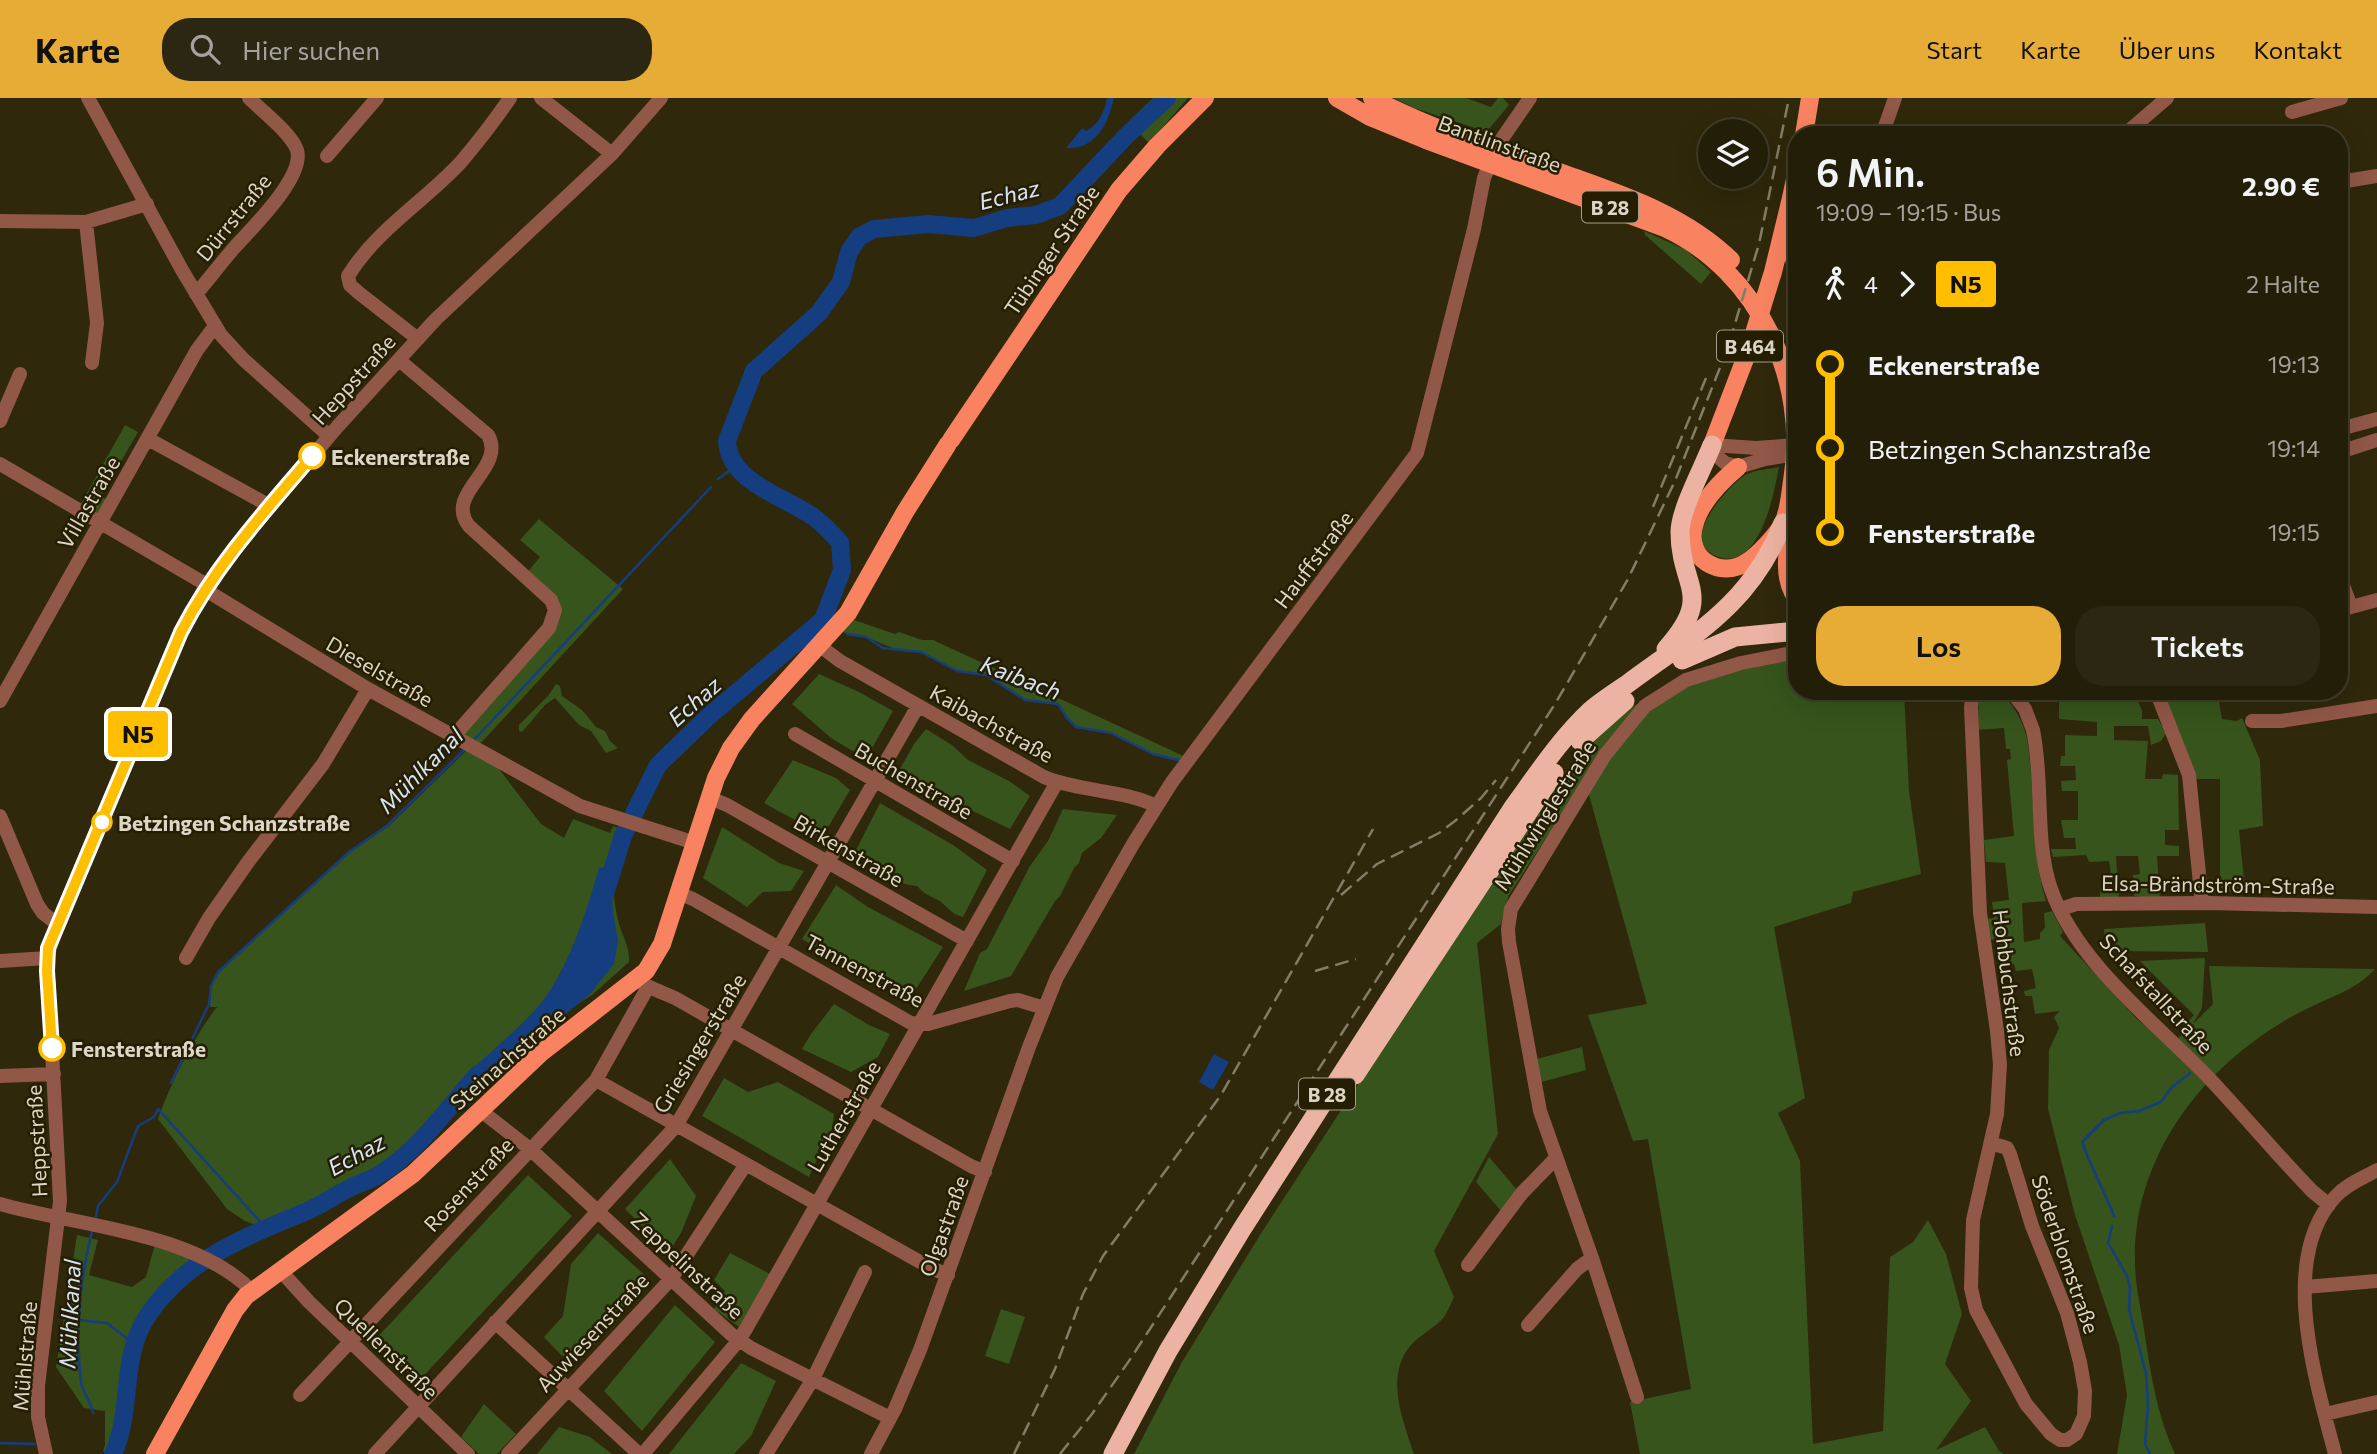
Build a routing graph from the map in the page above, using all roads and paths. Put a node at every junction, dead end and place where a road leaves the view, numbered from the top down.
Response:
1 (88, 98) edge
2 (249, 98) edge
3 (377, 98) edge
4 (510, 98) edge
5 (541, 98) edge
6 (661, 98) edge
7 (1205, 98) edge
8 (1337, 98) edge
9 (1372, 98) edge
10 (1530, 98) edge
11 (1810, 98) edge
12 (1895, 98) edge
13 (2167, 98) edge
14 (2341, 98) edge
15 (2292, 111) dead end
16 (1805, 126) edge
17 (1885, 126) edge
18 (2134, 126) edge
19 (612, 154) junction
20 (327, 156) dead end
21 (1492, 156) junction
22 (2377, 176) edge
23 (2348, 181) edge
24 (147, 204) junction
25 (1788, 210) edge
26 (0, 221) edge
27 (86, 222) junction
28 (196, 294) junction
29 (215, 326) junction
30 (418, 339) junction
31 (1784, 349) junction
32 (1788, 355) edge
33 (399, 360) junction
34 (92, 363) dead end
35 (20, 374) dead end
36 (1788, 374) edge
37 (2377, 418) edge
38 (0, 421) edge
39 (2348, 427) edge
40 (329, 436) junction
41 (148, 439) junction
42 (2377, 440) edge
43 (1788, 445) edge
44 (1711, 447) junction
45 (2348, 449) edge
46 (1788, 455) edge
47 (0, 464) edge
48 (1738, 467) junction
49 (270, 506) junction
50 (100, 522) junction
51 (1788, 523) edge
52 (1788, 525) edge
53 (1788, 528) edge
54 (206, 587) junction
55 (2377, 600) edge
56 (2348, 608) edge
57 (1788, 632) edge
58 (820, 646) junction
59 (1788, 654) edge
60 (1682, 660) junction
61 (1658, 661) junction
62 (368, 689) junction
63 (1972, 700) edge
64 (2018, 700) edge
65 (2160, 700) edge
66 (0, 701) edge
67 (918, 706) junction
68 (2377, 706) edge
69 (2252, 721) dead end
70 (795, 734) dead end
71 (462, 741) junction
72 (874, 781) junction
73 (1057, 782) junction
74 (710, 798) junction
75 (1156, 806) junction
76 (0, 816) edge
77 (695, 843) junction
78 (1013, 861) junction
79 (828, 862) junction
80 (678, 893) junction
81 (2202, 903) junction
82 (2377, 907) edge
83 (2061, 909) junction
84 (57, 924) junction
85 (967, 941) junction
86 (779, 948) junction
87 (47, 958) junction
88 (186, 958) dead end
89 (0, 961) edge
90 (643, 983) junction
91 (1044, 1008) junction
92 (919, 1024) junction
93 (732, 1030) junction
94 (54, 1073) junction
95 (0, 1076) edge
96 (596, 1080) junction
97 (871, 1109) junction
98 (480, 1110) junction
99 (676, 1126) junction
100 (1991, 1143) junction
101 (530, 1149) junction
102 (1556, 1158) junction
103 (746, 1164) junction
104 (2377, 1170) edge
105 (985, 1172) junction
106 (817, 1203) junction
107 (0, 1204) edge
108 (2329, 1205) junction
109 (598, 1211) junction
110 (59, 1219) junction
111 (1592, 1258) junction
112 (1468, 1265) dead end
113 (280, 1270) junction
114 (865, 1272) dead end
115 (948, 1275) junction
116 (671, 1279) junction
117 (2377, 1282) edge
118 (2305, 1287) junction
119 (251, 1291) junction
120 (1980, 1318) joint
121 (495, 1322) junction
122 (1528, 1325) dead end
123 (349, 1340) junction
124 (739, 1340) junction
125 (813, 1379) junction
126 (568, 1389) junction
127 (299, 1395) dead end
128 (1637, 1397) dead end
129 (2377, 1402) edge
130 (418, 1405) junction
131 (2325, 1414) junction
132 (890, 1418) junction
133 (158, 1453) edge
134 (46, 1454) edge
135 (375, 1454) edge
136 (468, 1454) edge
137 (508, 1454) edge
138 (641, 1454) edge
139 (766, 1454) edge
140 (871, 1454) edge
141 (1113, 1454) edge
142 (1128, 1454) edge
143 (2335, 1454) edge

1 - 24 street
2 - 28 street, Dürrstraße
3 - 20 street
4 - 30 street
5 - 19 street
6 - 19 street, Heppstraße
7 - 58 main road, Tübinger Straße
8 - 21 main road, Bantlinstraße / B 28
9 - 21 main road, Bantlinstraße / B 28
10 - 21 street, Hauffstraße
11 - 16 main road
12 - 17 street
13 - 18 street
14 - 15 street
19 - 30 street, Heppstraße
21 - 31 main road, Bantlinstraße / B 28
21 - 75 street, Hauffstraße
22 - 23 street
24 - 27 street
24 - 28 street
25 - 44 main road, B 464
26 - 27 street
27 - 34 street
28 - 29 street
29 - 40 street
29 - 41 street, Villastraße
30 - 33 street, Heppstraße
31 - 32 main road, B 28
31 - 36 main road, B 28
33 - 40 street, Heppstraße
33 - 71 street
35 - 38 street
37 - 39 street
40 - 49 street, Heppstraße
41 - 49 street
41 - 50 street, Villastraße
42 - 45 street
43 - 44 street
44 - 48 street
44 - 61 highway, B 464
46 - 48 street
47 - 50 street, Dieselstraße
48 - 51 main road
49 - 54 street, Heppstraße
50 - 54 street, Dieselstraße
50 - 66 street, Villastraße
52 - 61 highway, B 28
53 - 60 highway, B 28
54 - 62 street, Dieselstraße
54 - 84 street, Heppstraße
55 - 56 street
57 - 60 highway
58 - 67 street, Kaibachstraße
58 - 74 main road, Steinachstraße
59 - 102 street, Mühlwinglestraße
60 - 142 highway, B 28
61 - 141 highway, B 28
62 - 71 street, Dieselstraße
62 - 88 street
63 - 100 street, Hohbuchstraße
64 - 83 street, Schafstallstraße
65 - 81 street
67 - 72 street, Griesingerstraße
67 - 73 street, Kaibachstraße
68 - 69 street
70 - 72 street, Buchenstraße
71 - 77 street, Dieselstraße
72 - 78 street, Buchenstraße
72 - 79 street, Griesingerstraße
73 - 75 street, Kaibachstraße
73 - 78 street, Lutherstraße
74 - 77 main road, Steinachstraße
74 - 79 street, Birkenstraße
75 - 91 street, Hauffstraße
76 - 84 street
77 - 80 main road, Steinachstraße
78 - 85 street, Lutherstraße
79 - 85 street, Birkenstraße
79 - 86 street, Griesingerstraße
80 - 86 street, Tannenstraße
80 - 90 main road, Steinachstraße
81 - 82 street, Elsa-Brändström-Straße
81 - 83 street, Elsa-Brändström-Straße
83 - 108 street, Schafstallstraße
84 - 87 street, Heppstraße
85 - 92 street, Lutherstraße
86 - 92 street, Tannenstraße
86 - 93 street, Griesingerstraße
87 - 89 street
87 - 94 street, Heppstraße
90 - 93 street
90 - 96 street, Rosenstraße
90 - 98 main road, Steinachstraße
91 - 92 street, Tannenstraße
91 - 105 street, Olgastraße
92 - 97 street, Lutherstraße
93 - 97 street
93 - 99 street, Griesingerstraße
94 - 95 street
94 - 110 street, Heppstraße
96 - 99 street
96 - 101 street, Rosenstraße
97 - 105 street
97 - 106 street, Lutherstraße
98 - 101 street, Zeppelinstraße
98 - 113 main road, Steinachstraße
99 - 103 street
99 - 109 street, Griesingerstraße
100 - 120 street, Hohbuchstraße
100 - 120 street, Söderblomstraße
101 - 109 street, Zeppelinstraße
101 - 123 street, Rosenstraße
102 - 111 street, Mühlwinglestraße
102 - 112 street
103 - 106 street
103 - 116 street, Auwiesenstraße
104 - 108 street
105 - 115 street, Olgastraße
106 - 115 street
106 - 124 street, Lutherstraße
107 - 110 street
108 - 118 street
109 - 116 street, Zeppelinstraße
109 - 121 street, Griesingerstraße
110 - 119 street
110 - 134 street, Mühlstraße
111 - 122 street
111 - 128 street, Mühlwinglestraße
113 - 119 main road, Steinachstraße
113 - 123 street, Quellenstraße
114 - 125 street
115 - 132 street, Olgastraße
116 - 124 street, Zeppelinstraße
116 - 126 street, Auwiesenstraße
117 - 118 street
118 - 131 street
119 - 133 main road, Steinachstraße
121 - 126 street
121 - 130 street, Griesingerstraße
123 - 127 street, Rosenstraße
123 - 130 street, Quellenstraße
124 - 125 street, Zeppelinstraße
124 - 138 street, Lutherstraße
125 - 132 street, Zeppelinstraße
125 - 139 street
126 - 137 street, Auwiesenstraße
126 - 138 street
129 - 131 street
130 - 135 street, Griesingerstraße
130 - 136 street, Quellenstraße
131 - 143 street
132 - 140 street, Olgastraße

